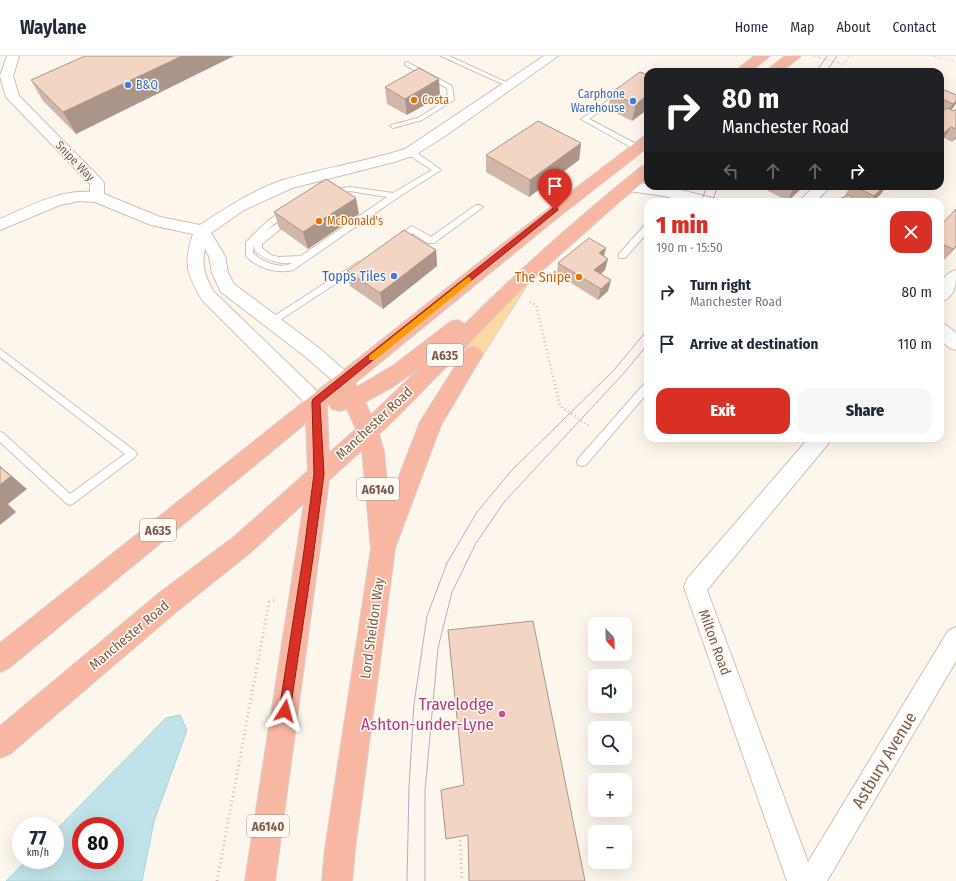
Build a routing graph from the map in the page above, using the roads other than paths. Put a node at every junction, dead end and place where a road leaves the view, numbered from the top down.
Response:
1 (13, 56) edge
2 (444, 56) edge
3 (552, 56) edge
4 (763, 56) edge
5 (794, 56) edge
6 (407, 64) dead end
7 (746, 68) edge
8 (778, 68) edge
9 (509, 86) junction
10 (625, 91) edge
11 (393, 126) dead end
12 (643, 144) edge
13 (410, 152) junction
14 (644, 173) edge
15 (626, 188) junction
16 (644, 188) edge
17 (654, 190) edge
18 (820, 190) edge
19 (324, 193) edge
20 (674, 194) edge
21 (394, 196) junction
22 (97, 197) junction
23 (692, 198) edge
24 (810, 198) edge
25 (479, 207) dead end
26 (297, 210) edge
27 (0, 225) edge
28 (202, 231) junction
29 (644, 231) edge
30 (0, 239) edge
31 (386, 246) edge
32 (622, 256) dead end
33 (367, 259) edge
34 (956, 276) edge
35 (522, 278) junction
36 (944, 291) edge
37 (271, 322) junction
38 (944, 333) edge
39 (956, 343) edge
40 (0, 352) edge
41 (473, 354) joint
42 (344, 380) junction
43 (644, 391) edge
44 (352, 399) junction
45 (316, 402) junction
46 (367, 430) junction
47 (0, 436) edge
48 (818, 442) edge
49 (582, 462) dead end
50 (319, 474) junction
51 (383, 549) junction
52 (956, 639) edge
53 (0, 659) edge
54 (0, 744) edge
55 (260, 881) edge
56 (337, 881) edge
57 (801, 881) edge
58 (812, 881) edge

1 - 22 street, Snipe Way
2 - 9 lane
3 - 9 street
4 - 7 highway
5 - 8 highway
6 - 11 lane
9 - 13 street
10 - 12 lane
12 - 42 highway, A635
13 - 21 lane
13 - 28 street
14 - 15 highway, Manchester Road / A635
15 - 16 street
15 - 35 highway, Manchester Road / A635
17 - 20 street
18 - 24 street
19 - 21 lane
20 - 23 street
21 - 26 lane
22 - 27 street
22 - 28 street, Snipe Way
22 - 30 street
25 - 31 lane
28 - 37 street
28 - 45 street
29 - 32 lane
33 - 37 lane
34 - 36 street
35 - 41 main road
35 - 44 highway
35 - 46 highway, Manchester Road / A635
37 - 42 street
38 - 39 street
40 - 47 lane
41 - 51 highway
42 - 44 highway, Lord Sheldon Way / A6140
42 - 45 highway, A635
43 - 49 lane
44 - 45 highway
44 - 46 highway, Lord Sheldon Way / A6140
45 - 50 highway, A6140
45 - 53 highway, A635
46 - 50 highway, Manchester Road / A635
46 - 51 highway, Lord Sheldon Way / A6140
48 - 57 street, Milton Road
50 - 54 highway, Manchester Road / A635
50 - 55 highway, A6140
51 - 56 highway, Lord Sheldon Way / A6140
52 - 58 street, Astbury Avenue

